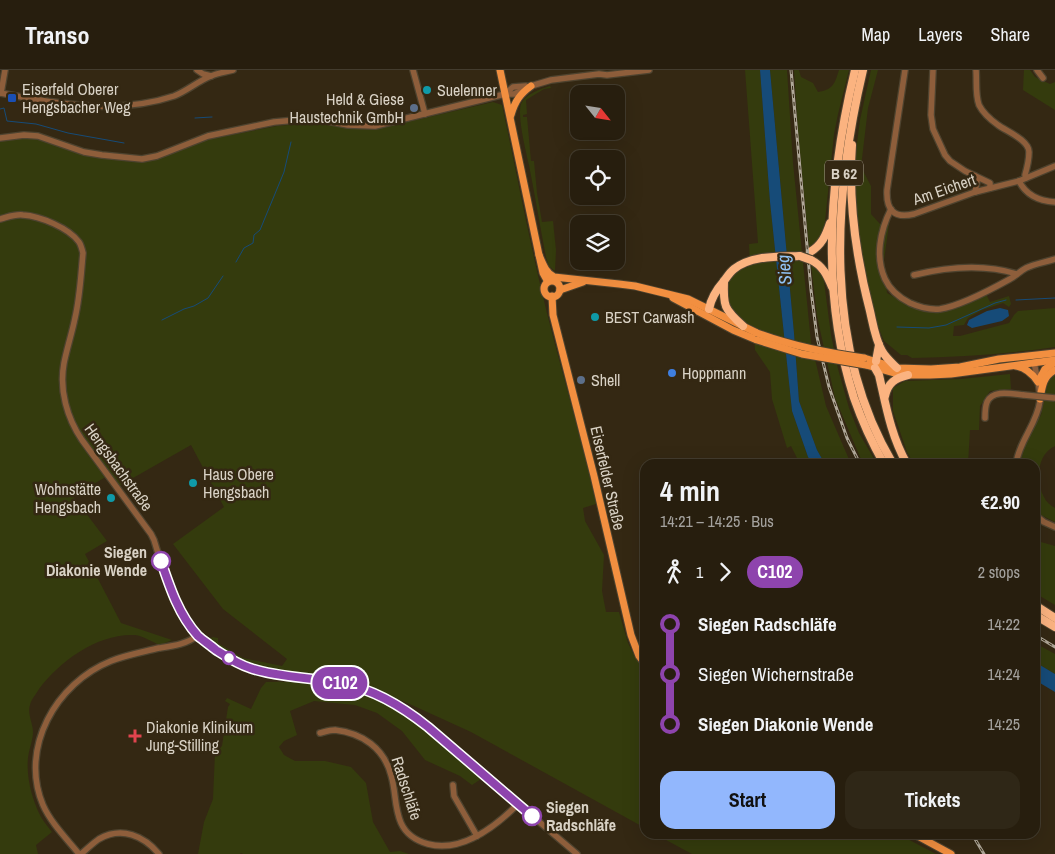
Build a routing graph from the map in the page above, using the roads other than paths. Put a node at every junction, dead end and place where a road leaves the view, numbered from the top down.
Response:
1 (5, 70) edge
2 (197, 70) edge
3 (233, 70) edge
4 (413, 70) edge
5 (500, 70) edge
6 (606, 70) edge
7 (649, 70) edge
8 (855, 70) edge
9 (863, 70) edge
10 (905, 70) edge
11 (934, 70) edge
12 (976, 70) edge
13 (1037, 70) edge
14 (599, 74) junction
15 (211, 76) junction
16 (1043, 78) dead end
17 (531, 86) junction
18 (858, 90) junction
19 (0, 93) edge
20 (505, 94) junction
21 (425, 114) junction
22 (510, 118) junction
23 (0, 138) edge
24 (1055, 166) edge
25 (975, 176) junction
26 (1026, 178) junction
27 (1019, 181) junction
28 (990, 188) junction
29 (975, 192) junction
30 (1055, 202) edge
31 (891, 210) junction
32 (833, 217) junction
33 (0, 219) edge
34 (538, 255) junction
35 (811, 256) junction
36 (1055, 259) edge
37 (1017, 274) junction
38 (914, 275) dead end
39 (587, 281) junction
40 (724, 281) junction
41 (548, 282) junction
42 (559, 287) junction
43 (834, 293) junction
44 (552, 296) junction
45 (707, 312) junction
46 (743, 326) junction
47 (757, 336) junction
48 (879, 345) junction
49 (1055, 353) edge
50 (1034, 359) junction
51 (1055, 361) edge
52 (876, 365) junction
53 (1011, 365) junction
54 (897, 368) junction
55 (1055, 370) edge
56 (908, 375) junction
57 (1038, 382) junction
58 (1055, 398) edge
59 (1040, 399) junction
60 (885, 400) junction
61 (985, 418) dead end
62 (881, 459) edge
63 (890, 459) edge
64 (905, 459) edge
65 (1017, 459) edge
66 (1040, 519) edge
67 (1055, 527) edge
68 (1040, 608) edge
69 (1040, 618) edge
70 (1055, 618) edge
71 (1055, 627) edge
72 (198, 635) junction
73 (640, 656) edge
74 (320, 733) dead end
75 (453, 784) dead end
76 (518, 804) junction
77 (477, 836) junction
78 (923, 839) edge
79 (80, 854) edge
80 (160, 854) edge
81 (577, 854) edge
82 (951, 854) edge

1 - 19 street
2 - 15 street
3 - 15 street
4 - 21 street
5 - 20 main road, Eiserfelder Straße
6 - 14 street
7 - 14 street
8 - 32 highway, B 62
9 - 18 highway, B 62
10 - 31 street, Am Eichert
11 - 25 street
12 - 26 street
13 - 16 street
14 - 17 street
15 - 19 street
17 - 20 street
17 - 22 main road
18 - 48 highway, B 62
18 - 63 highway, B 62
20 - 21 street
20 - 22 main road, Eiserfelder Straße
21 - 23 street
22 - 34 main road, Eiserfelder Straße
24 - 26 street, Am Eichert
25 - 28 street
25 - 29 street
26 - 27 street, Am Eichert
27 - 28 street, Am Eichert
27 - 30 street
28 - 29 street, Am Eichert
29 - 31 street, Am Eichert
31 - 37 street
32 - 35 highway, B 62
32 - 43 highway, B 62
33 - 72 street, Hengsbachstraße
34 - 39 main road
34 - 41 main road, Eiserfelder Straße
35 - 40 highway, B 62, bridge
35 - 43 highway, B 62
36 - 37 street
37 - 38 street
39 - 42 main road
39 - 45 main road
40 - 45 highway, B 62
40 - 46 highway
41 - 42 main road
41 - 44 main road, Eiserfelder Straße
42 - 44 main road
43 - 62 highway, B 62
44 - 73 main road, Eiserfelder Straße
45 - 46 main road
45 - 47 main road
46 - 47 main road
47 - 52 main road, bridge
48 - 52 highway, B 62
48 - 54 highway, B 62
49 - 50 main road
50 - 51 main road
50 - 53 main road
50 - 54 main road
50 - 57 street
51 - 57 main road
52 - 54 main road
52 - 56 main road
52 - 60 highway, B 62
53 - 56 main road
53 - 57 main road
55 - 59 main road
56 - 60 highway
57 - 59 street
58 - 61 street, bridge
59 - 65 street
60 - 64 highway, B 62
66 - 67 street
68 - 70 highway
69 - 71 highway
72 - 76 street, Hengsbachstraße
72 - 79 street
74 - 77 street, Radschläfe
75 - 77 street
76 - 77 street, Radschläfe
76 - 81 street, Hengsbachstraße
78 - 82 main road
79 - 80 street

